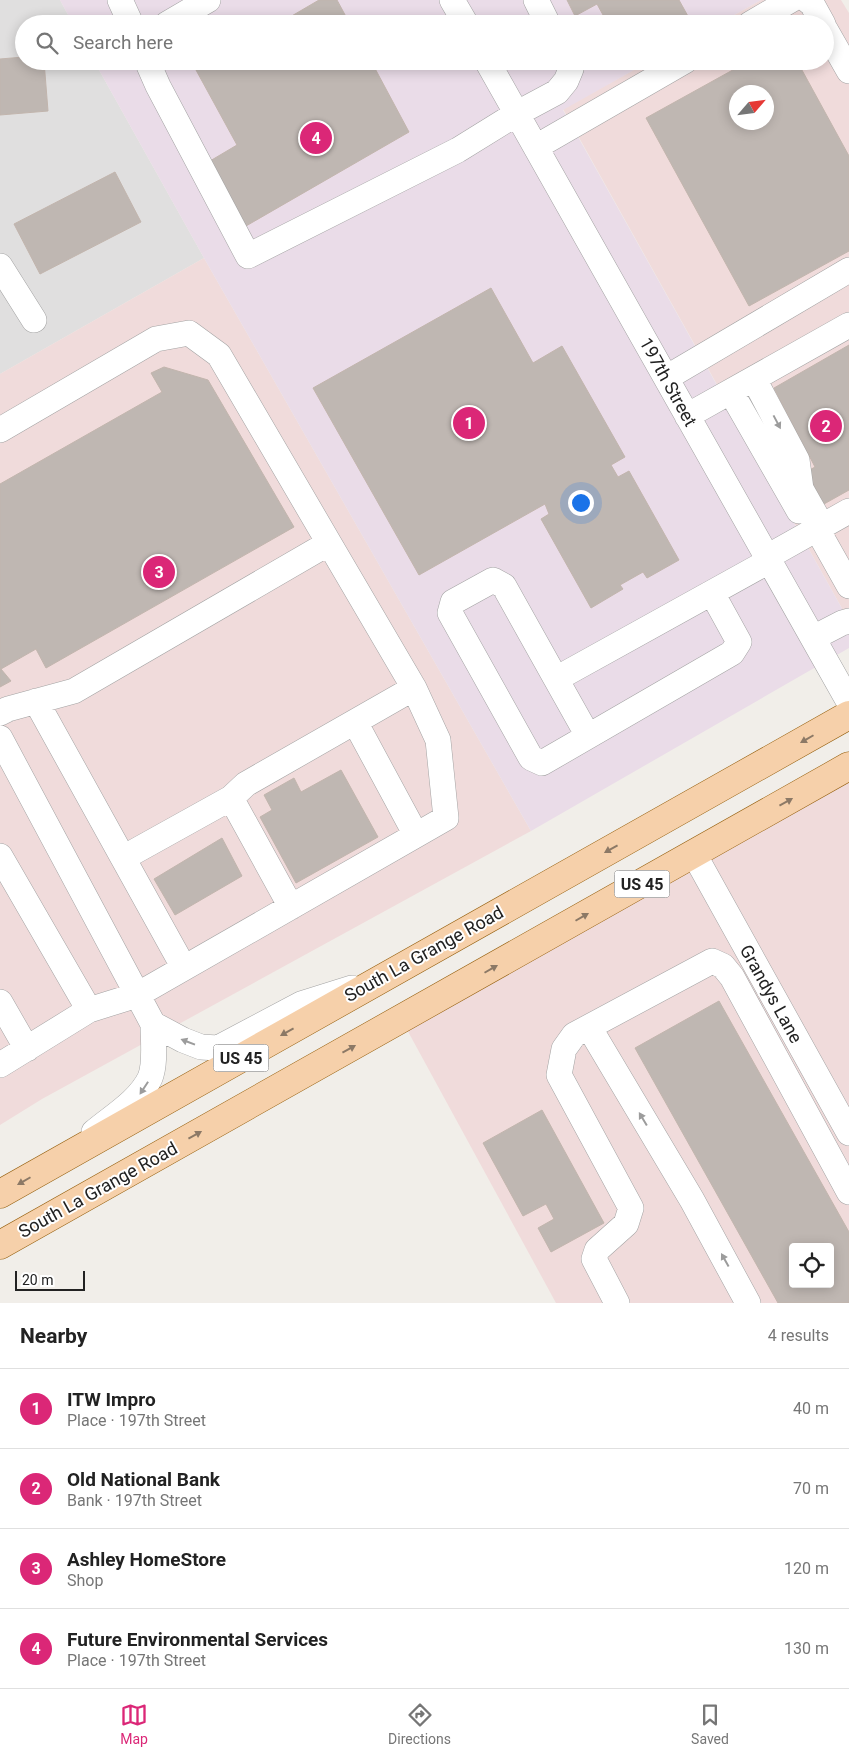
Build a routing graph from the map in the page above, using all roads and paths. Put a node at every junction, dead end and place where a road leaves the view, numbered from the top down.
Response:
1 (120, 0) edge
2 (208, 0) edge
3 (452, 0) edge
4 (536, 0) edge
5 (791, 0) edge
6 (807, 0) edge
7 (127, 15) edge
8 (182, 15) edge
9 (461, 15) edge
10 (544, 15) edge
11 (765, 15) edge
12 (818, 15) edge
13 (834, 44) edge
14 (151, 70) edge
15 (492, 70) edge
16 (570, 70) edge
17 (670, 70) edge
18 (849, 71) edge
19 (516, 114) junction
20 (536, 148) junction
21 (0, 266) edge
22 (849, 270) edge
23 (34, 320) dead end
24 (849, 325) edge
25 (666, 378) junction
26 (754, 379) junction
27 (731, 392) junction
28 (688, 416) junction
29 (0, 430) edge
30 (849, 511) edge
31 (817, 529) junction
32 (329, 543) junction
33 (768, 559) junction
34 (849, 586) edge
35 (712, 593) junction
36 (849, 621) edge
37 (813, 638) junction
38 (556, 679) junction
39 (414, 688) junction
40 (36, 701) junction
41 (849, 702) edge
42 (0, 713) edge
43 (849, 715) edge
44 (355, 722) junction
45 (588, 736) junction
46 (0, 738) edge
47 (849, 766) edge
48 (231, 798) junction
49 (416, 835) junction
50 (694, 854) junction
51 (0, 856) edge
52 (123, 858) junction
53 (291, 907) junction
54 (184, 968) junction
55 (379, 980) junction
56 (137, 995) junction
57 (0, 1002) edge
58 (89, 1010) junction
59 (153, 1024) junction
60 (589, 1027) junction
61 (27, 1049) junction
62 (0, 1065) edge
63 (840, 1097) edge
64 (849, 1134) edge
65 (53, 1164) junction
66 (849, 1192) edge
67 (0, 1194) edge
68 (0, 1245) edge
69 (617, 1303) edge
70 (748, 1303) edge

1 - 7 street
2 - 8 street
3 - 9 street
4 - 10 street
5 - 11 street
6 - 12 street
13 - 18 street
14 - 19 street
15 - 19 street, 197th Street
16 - 19 street
17 - 20 street
19 - 20 street, 197th Street
20 - 25 street, 197th Street
21 - 23 street
22 - 25 street
24 - 26 street
25 - 28 street, 197th Street
26 - 27 street
26 -> 31 street
27 - 28 street
27 - 31 street
28 - 33 street, 197th Street
29 - 32 street
30 - 31 street
31 - 33 street
31 - 34 street
32 - 39 street
32 - 40 street
33 - 35 street
33 - 37 street, 197th Street
35 - 38 street
35 - 45 street
36 - 37 street
37 - 41 street, 197th Street
38 - 45 street
38 - 45 street
39 - 44 street
39 - 49 street
40 - 42 street
40 - 52 street
43 -> 55 main road, South La Grange Road / US 45
44 - 48 street
44 - 49 street
46 - 56 street
50 -> 47 main road, South La Grange Road / US 45
48 - 52 street
48 - 53 street
49 - 53 street
50 - 63 street, Grandys Lane
68 -> 50 main road, South La Grange Road / US 45
51 - 58 street
52 - 54 street
53 - 54 street
54 - 56 street
55 -> 59 street
55 -> 65 main road, South La Grange Road / US 45
56 - 58 street
56 - 59 street
57 - 61 street
58 - 61 street
59 -> 65 street
60 - 66 street
60 - 69 street
70 -> 60 street
61 - 62 street
63 - 64 street, Grandys Lane
65 -> 67 main road, South La Grange Road / US 45

